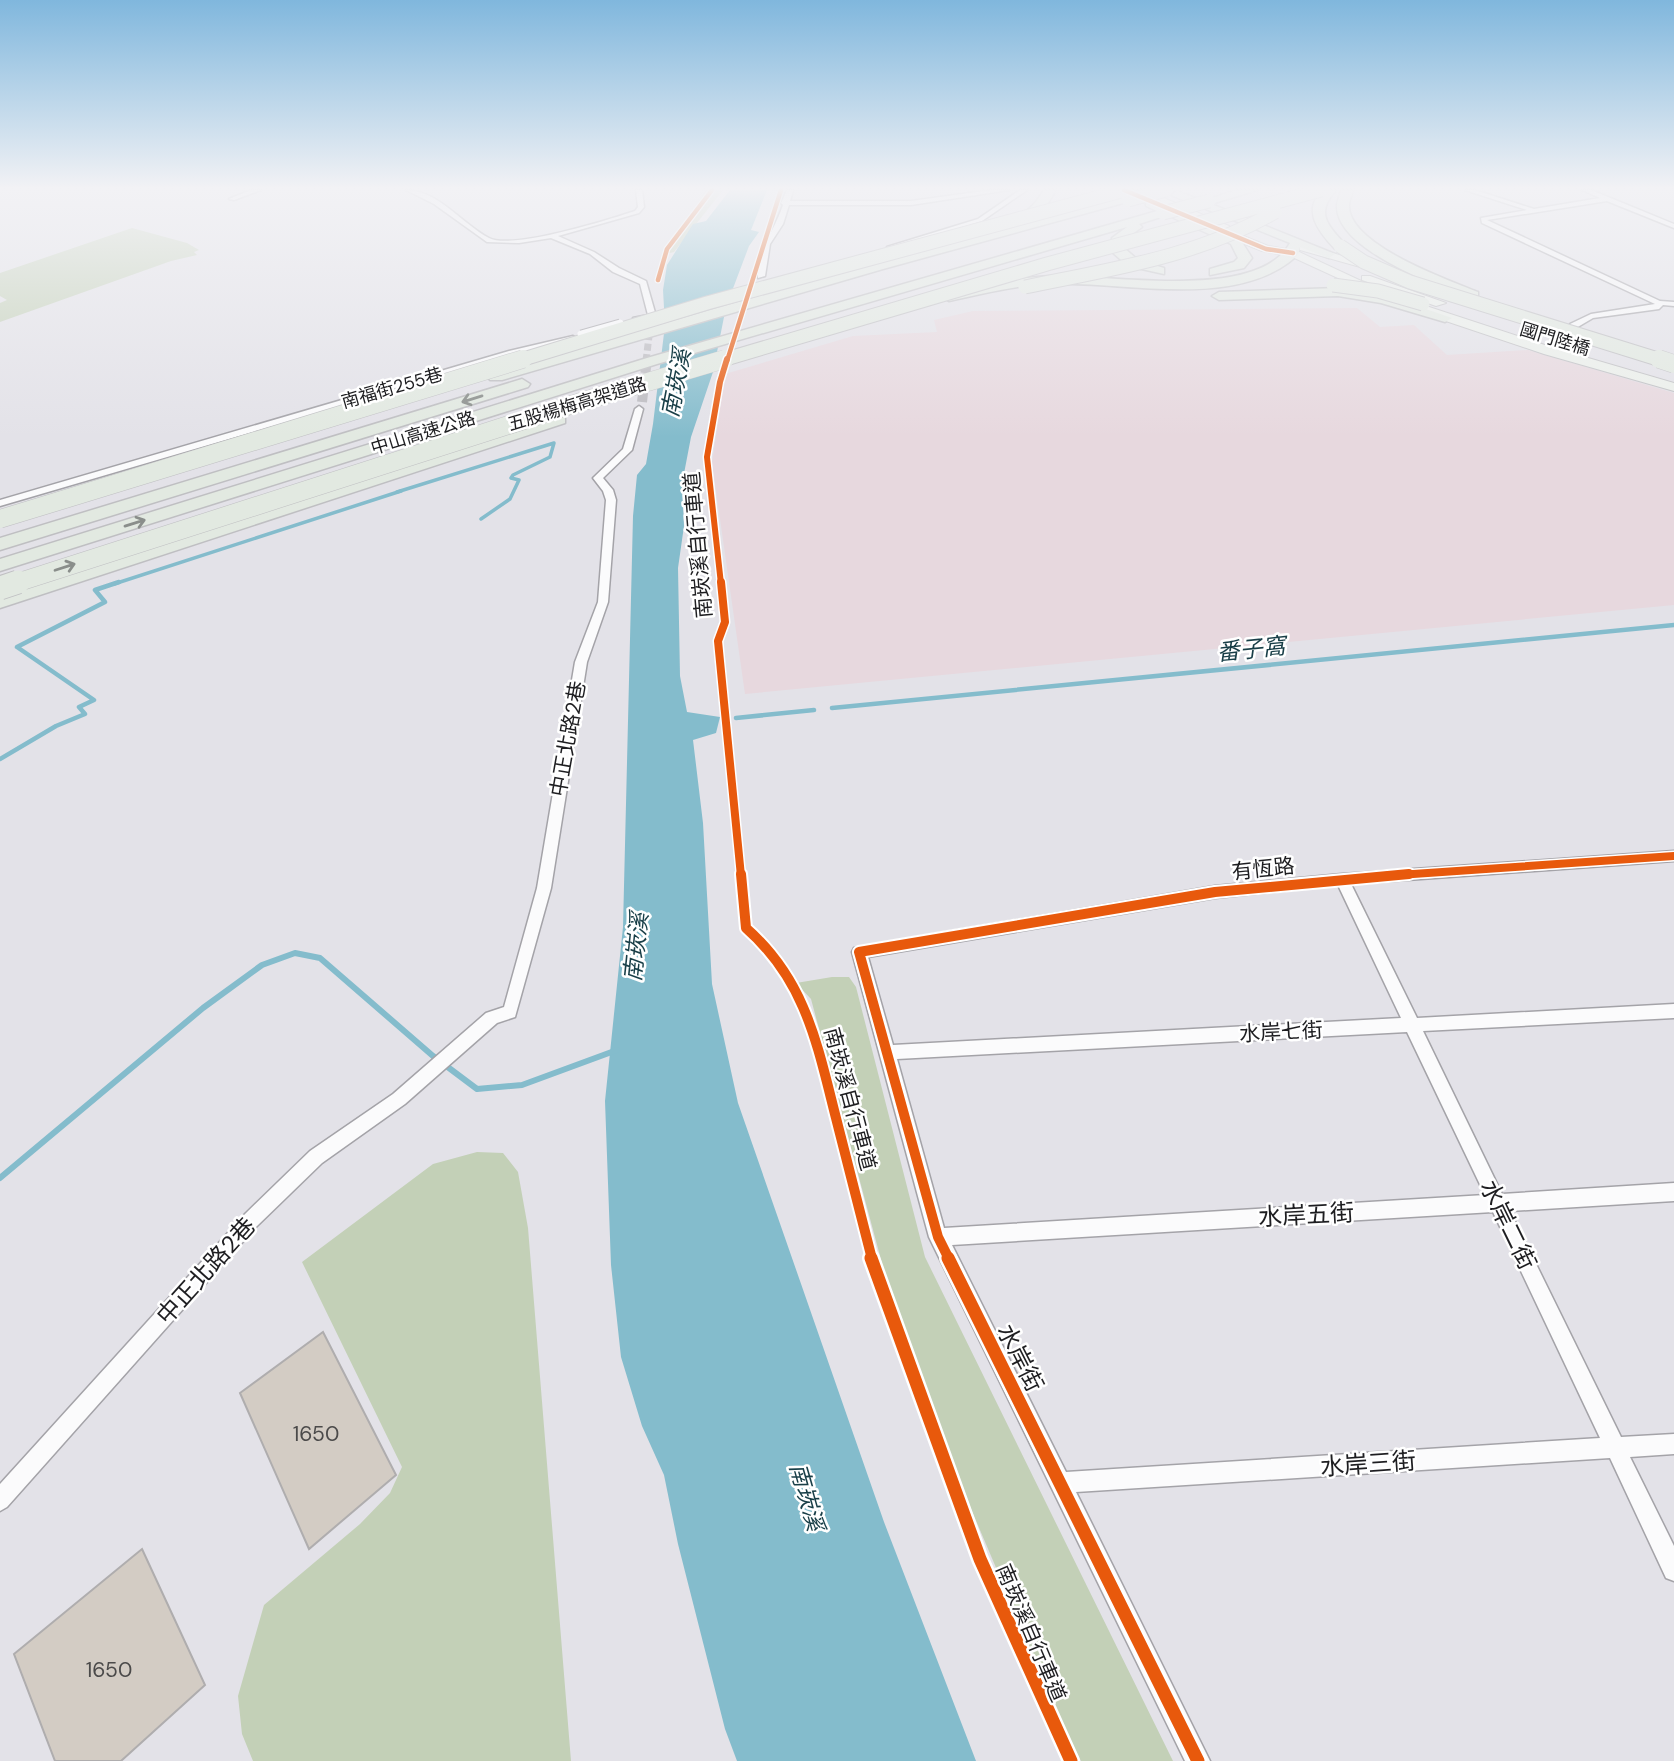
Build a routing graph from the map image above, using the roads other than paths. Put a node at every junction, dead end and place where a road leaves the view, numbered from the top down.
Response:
1 (621, 272) edge
2 (762, 272) edge
3 (799, 272) edge
4 (824, 272) edge
5 (868, 272) edge
6 (893, 272) edge
7 (958, 272) edge
8 (1019, 272) edge
9 (1107, 272) edge
10 (1175, 272) edge
11 (1204, 272) edge
12 (1263, 272) edge
13 (1332, 272) edge
14 (1372, 272) edge
15 (1387, 272) edge
16 (1392, 272) edge
17 (1420, 272) edge
18 (1592, 272) edge
19 (761, 276) dead end
20 (1056, 286) junction
21 (1473, 295) junction
22 (944, 298) junction
23 (1659, 303) junction
24 (1674, 304) edge
25 (742, 312) junction
26 (1445, 318) junction
27 (1573, 326) junction
28 (652, 341) junction
29 (734, 342) junction
30 (512, 352) junction
31 (1674, 358) edge
32 (1674, 369) edge
33 (1674, 380) edge
34 (1674, 387) edge
35 (639, 409) tunnel mouth
36 (559, 420) joint
37 (0, 503) edge
38 (0, 514) edge
39 (0, 519) edge
40 (0, 533) edge
41 (0, 544) edge
42 (0, 565) edge
43 (0, 588) edge
44 (0, 602) edge
45 (1674, 856) edge
46 (1342, 879) junction
47 (859, 952) joint
48 (1674, 1011) edge
49 (1412, 1025) junction
50 (888, 1052) junction
51 (1674, 1192) edge
52 (1497, 1203) junction
53 (938, 1237) junction
54 (1674, 1444) edge
55 (1615, 1448) junction
56 (1062, 1483) junction
57 (0, 1500) edge
58 (1674, 1570) edge
59 (1198, 1761) edge

1 - 28 street
2 - 19 street
3 - 30 street, bridge
4 - 39 highway, bridge
5 - 25 highway
6 - 25 highway, 中山高速公路
7 - 29 highway, 中山高速公路
43 -> 8 highway, 五股楊梅高架道路, bridge
9 - 36 highway, bridge
10 - 11 highway
12 - 22 highway
13 - 26 main road
14 - 32 main road, 國門陸橋
15 - 32 highway, bridge
16 - 21 main road
17 - 21 highway
18 - 23 street
20 - 22 highway
20 - 26 highway
20 - 33 highway, bridge
21 - 27 main road
22 - 29 highway
23 - 24 street
23 - 27 street
25 - 28 highway, 中山高速公路
25 - 28 highway
26 - 34 main road
27 - 31 main road
28 - 29 highway, 中山高速公路
28 - 30 street
28 - 38 highway
28 - 40 highway
28 -> 41 highway, 中山高速公路
42 -> 28 highway, 中山高速公路
30 - 37 street, 南福街255巷
35 - 57 street, 中正北路2巷
36 - 44 highway
45 - 46 street, 有恆路
46 - 47 street, 有恆路
46 - 49 street, 水岸二街
47 - 50 street, 水岸街
48 - 49 street, 水岸七街
49 - 50 street, 水岸七街
49 - 52 street, 水岸二街
50 - 53 street, 水岸街
51 - 52 street, 水岸五街
52 - 53 street, 水岸五街
52 - 55 street, 水岸二街
53 - 56 street, 水岸街
54 - 55 street, 水岸三街
55 - 56 street, 水岸三街
55 - 58 street, 水岸二街
56 - 59 street, 水岸街

